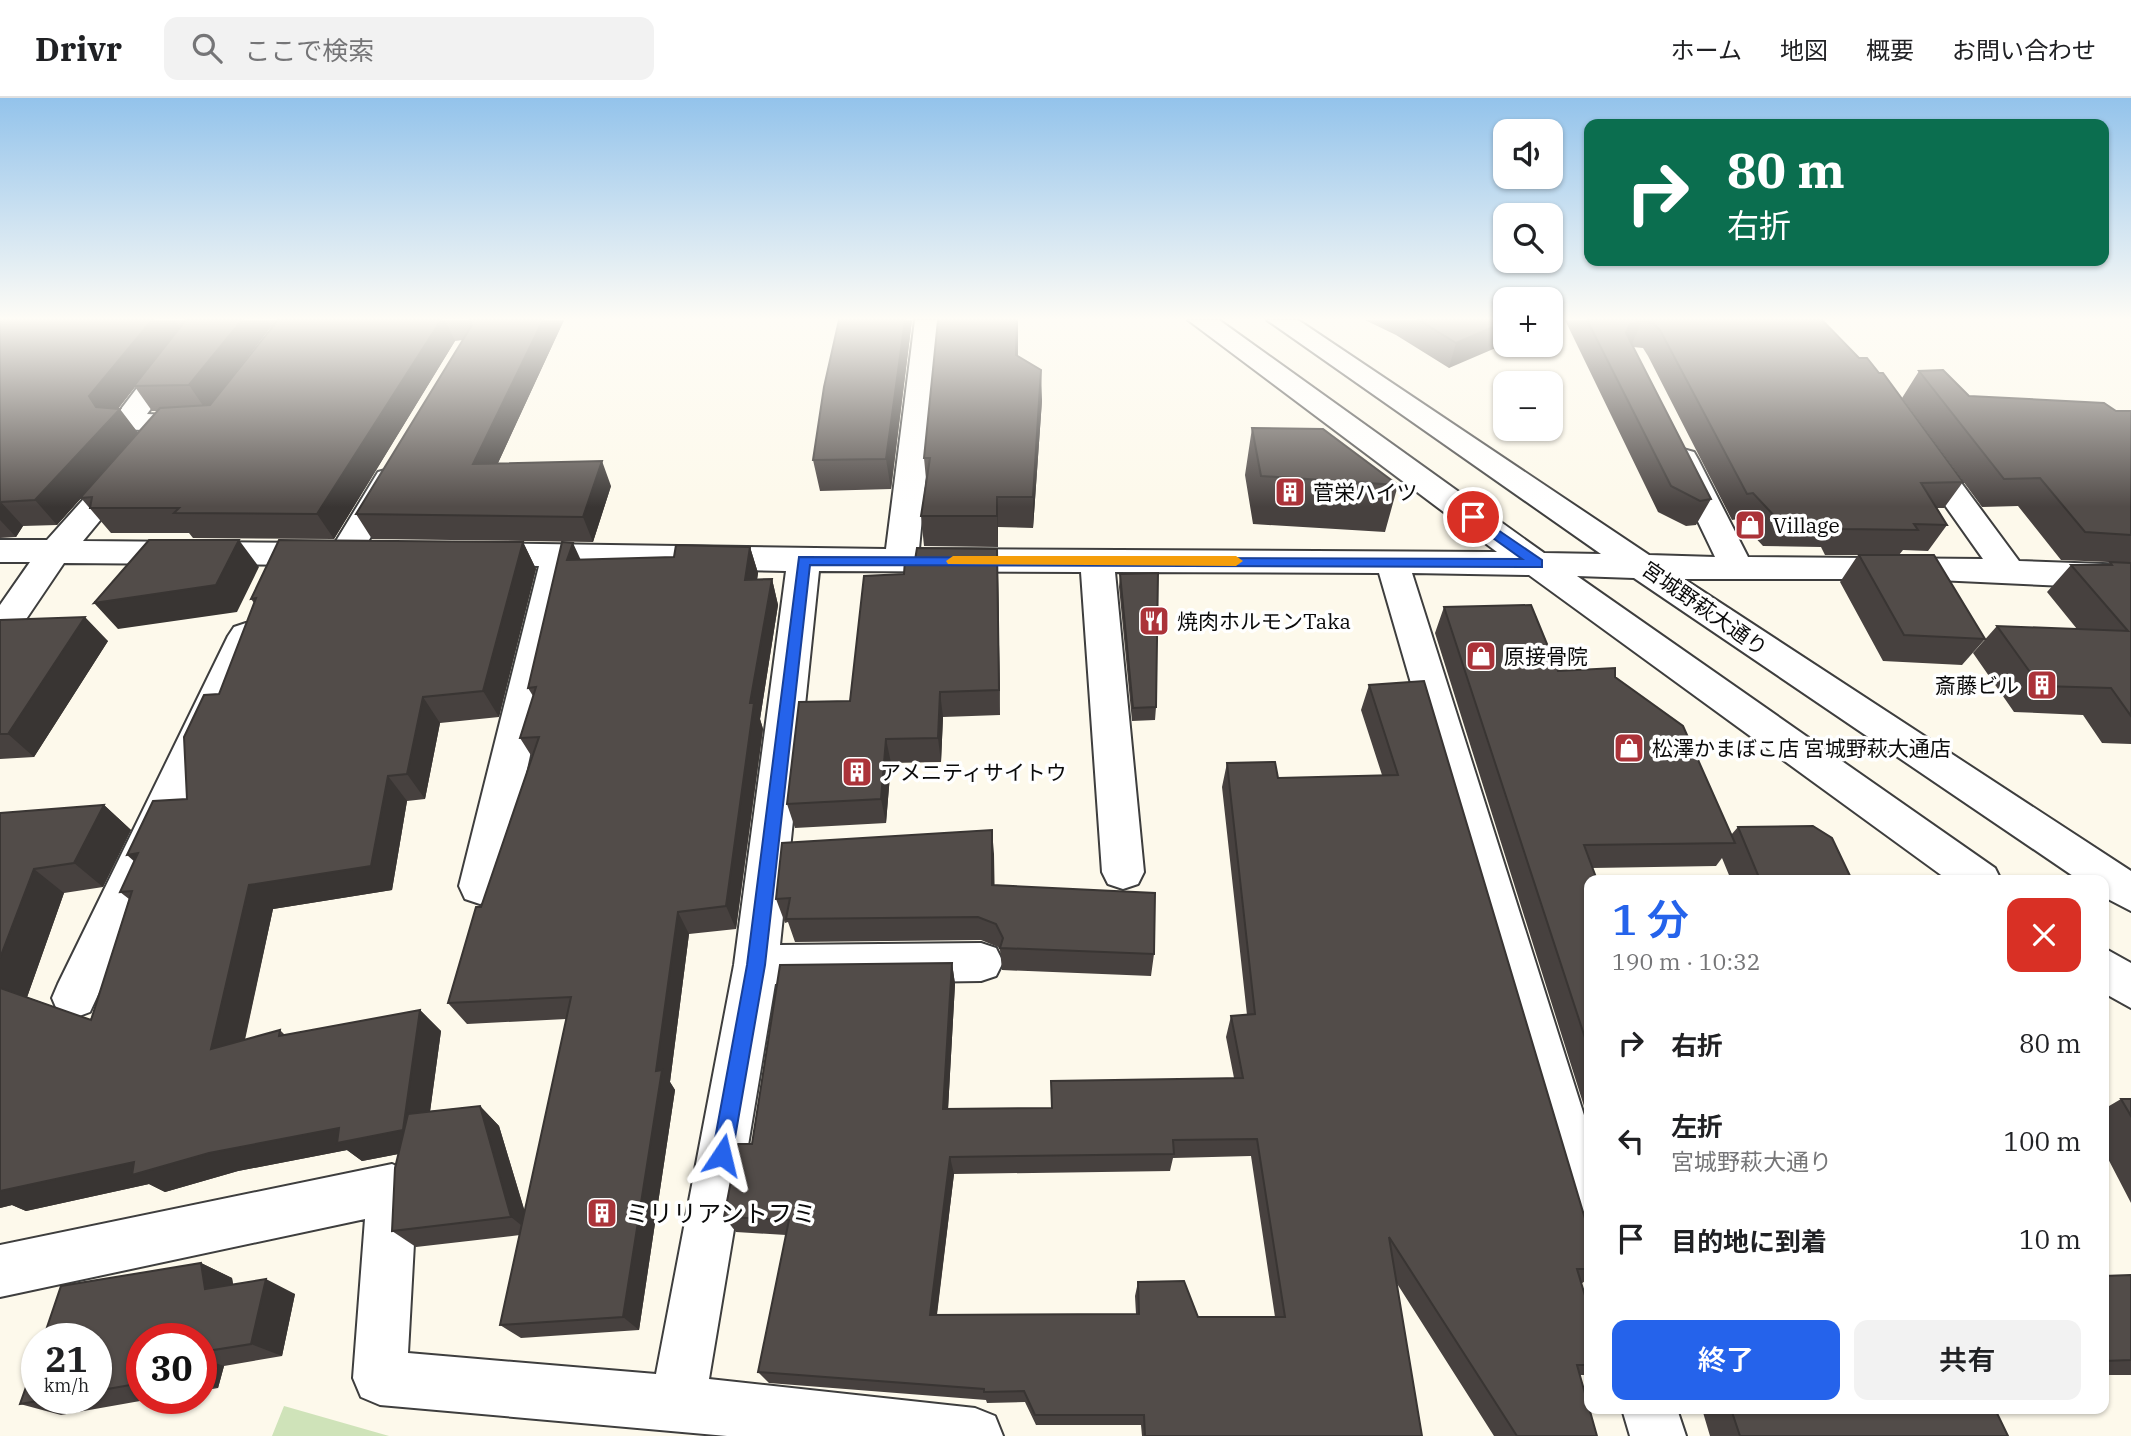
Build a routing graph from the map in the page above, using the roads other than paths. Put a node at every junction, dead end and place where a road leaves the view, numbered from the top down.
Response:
1 (156, 382) edge
2 (921, 382) edge
3 (1287, 382) edge
4 (1373, 382) edge
5 (223, 411) edge
6 (168, 423) junction
7 (1669, 431) edge
8 (1910, 435) edge
9 (406, 451) edge
10 (0, 551) edge
11 (54, 553) junction
12 (344, 554) junction
13 (384, 554) edge
14 (451, 554) edge
15 (284, 555) junction
16 (558, 555) junction
17 (804, 560) junction
18 (901, 561) junction
19 (1097, 561) junction
20 (1392, 561) junction
21 (1538, 564) junction
22 (1646, 566) junction
23 (1738, 569) junction
24 (2008, 571) junction
25 (2131, 577) edge
26 (0, 631) edge
27 (1123, 872) dead end
28 (1973, 875) edge
29 (2104, 875) edge
30 (2109, 878) edge
31 (480, 886) dead end
32 (2131, 893) edge
33 (981, 962) dead end
34 (756, 965) junction
35 (2109, 972) edge
36 (2131, 988) edge
37 (74, 998) dead end
38 (1584, 1194) edge
39 (0, 1271) edge
40 (678, 1403) junction
41 (1651, 1414) edge
42 (975, 1436) edge
43 (1658, 1436) edge

1 - 6 street
2 - 18 street
3 - 21 street
4 - 22 street, 宮城野萩大通り
5 - 6 street
6 - 11 street
7 - 23 street
8 - 24 street
9 - 12 street
10 - 11 street
11 - 15 street
11 - 26 street
12 - 13 street
12 - 15 street
14 - 16 street
15 - 37 street
16 - 17 street
16 - 31 street
17 - 18 street
17 - 34 street
18 - 19 street
19 - 20 street
19 - 27 street
20 - 21 street
20 - 38 street
21 - 22 street
21 - 28 street
22 - 23 street
22 - 29 street, 宮城野萩大通り
23 - 24 street
24 - 25 street
30 - 32 street, 宮城野萩大通り
33 - 34 street
34 - 40 street
35 - 36 street
39 - 40 street
40 - 42 street
41 - 43 street

